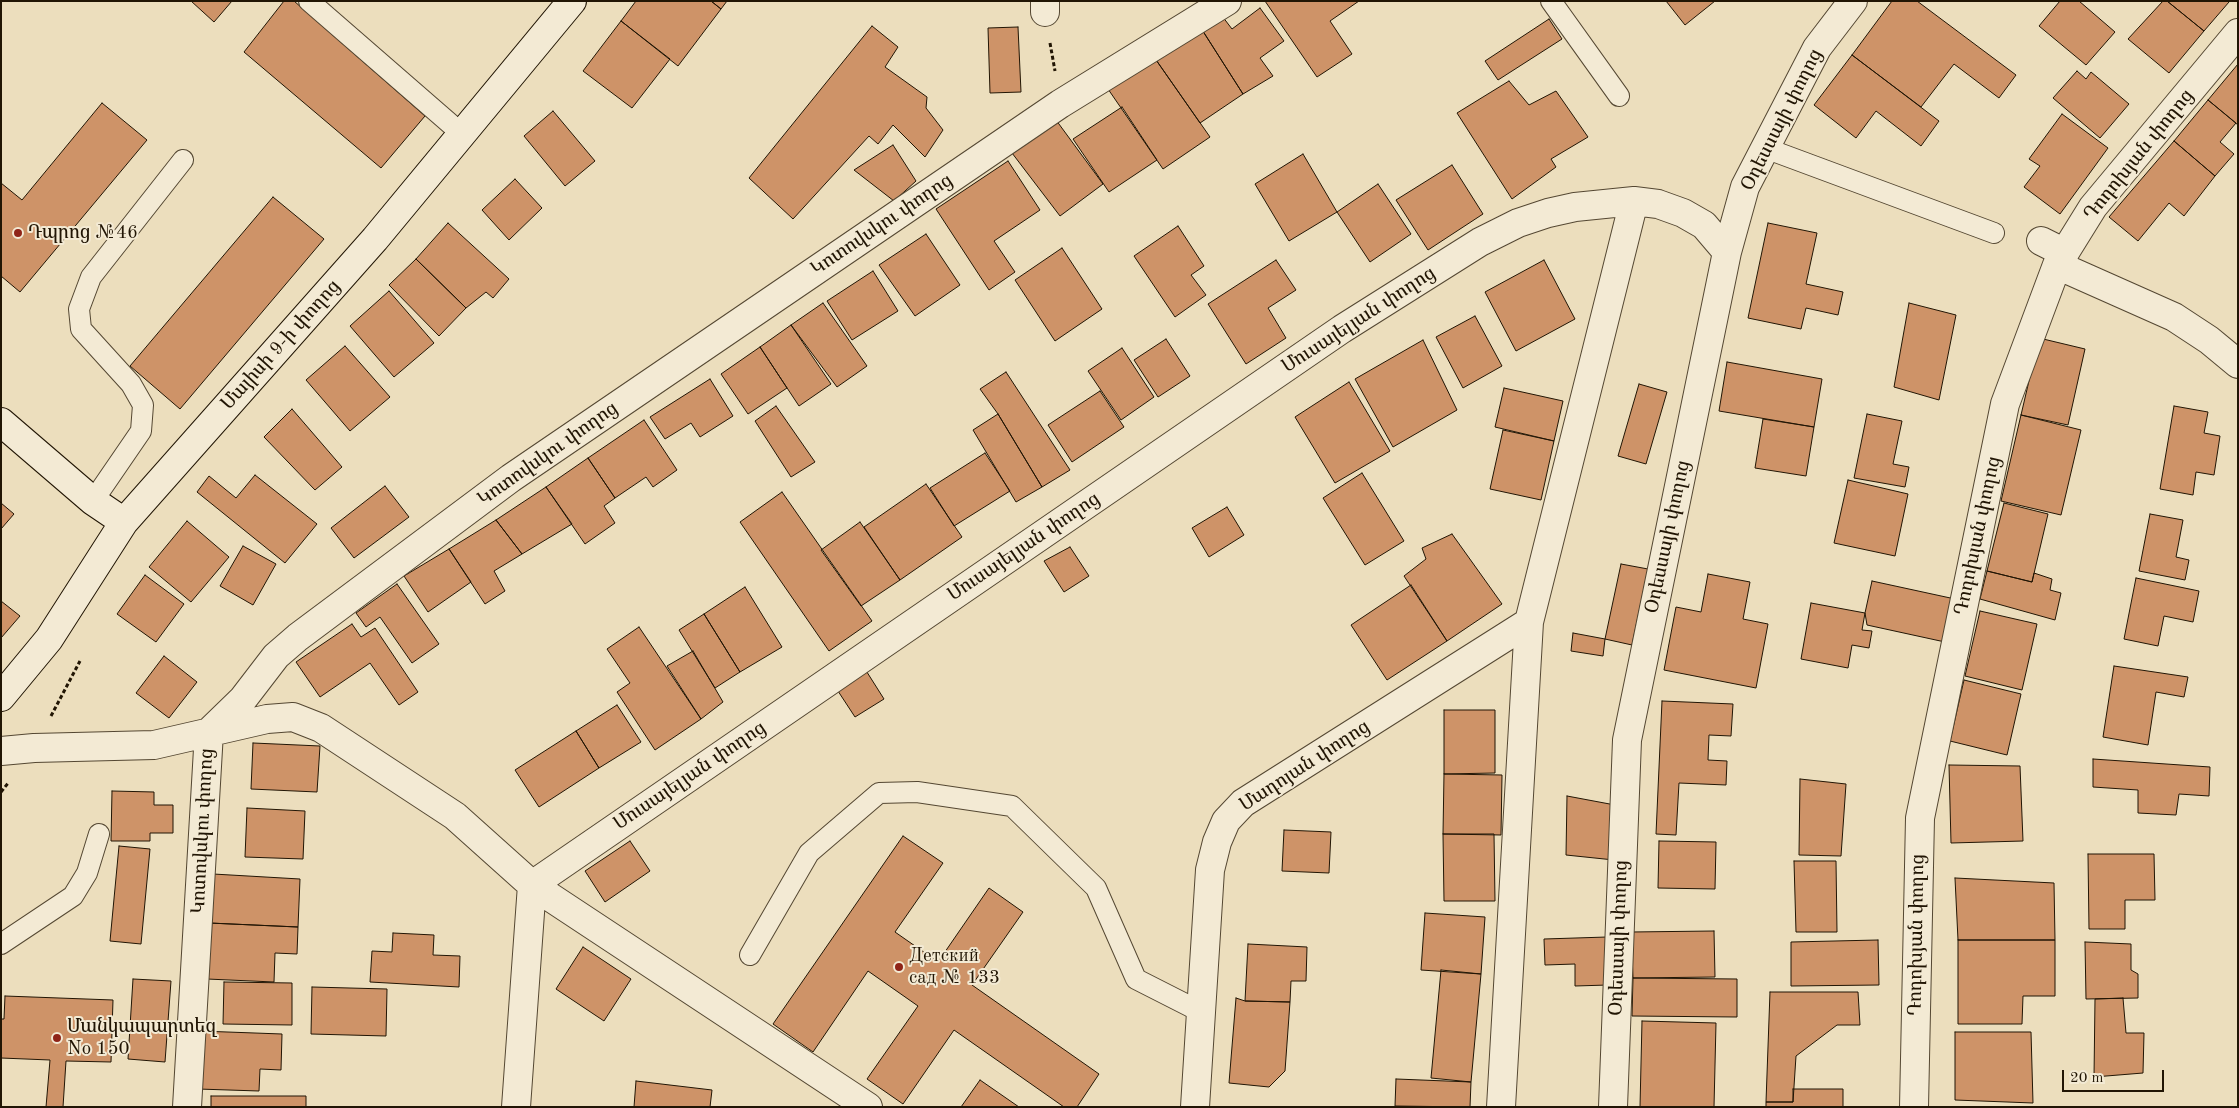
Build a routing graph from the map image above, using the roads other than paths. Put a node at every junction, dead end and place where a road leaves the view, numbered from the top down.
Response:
1 (309, 1) edge
2 (572, 1) edge
3 (1226, 1) edge
4 (1551, 1) edge
5 (1853, 1) edge
6 (2238, 33) edge
7 (1619, 96) dead end
8 (462, 134) junction
9 (1765, 148) junction
10 (183, 160) dead end
11 (1634, 200) junction
12 (1994, 233) dead end
13 (1727, 252) junction
14 (2054, 253) junction
15 (2238, 364) edge
16 (1, 422) edge
17 (94, 500) junction
18 (124, 522) junction
19 (1529, 622) junction
20 (1, 697) edge
21 (209, 732) junction
22 (1, 751) edge
23 (99, 834) dead end
24 (532, 885) junction
25 (1, 944) edge
26 (750, 956) dead end
27 (1201, 1012) junction
28 (858, 1104) edge
29 (186, 1107) edge
30 (516, 1107) edge
31 (1194, 1107) edge
32 (1501, 1107) edge
33 (1613, 1107) edge
34 (1914, 1107) edge

1 - 8 lane
2 - 8 street, Մայիսի 9-ի փողոց
3 - 21 street, Կոտովսկու փողոց
4 - 7 lane
5 - 9 street, Օդեսսայի փողոց
6 - 14 street, Դոդոխյան փողոց
8 - 18 street, Մայիսի 9-ի փողոց
9 - 12 lane
9 - 13 street, Օդեսսայի փողոց
10 - 17 lane
11 - 13 street, Մուսայելյան փողոց
11 - 19 street
11 - 24 street, Մուսայելյան փողոց
13 - 33 street, Օդեսսայի փողոց
14 - 15 street
14 - 34 street, Դոդոխյան փողոց
16 - 17 street
17 - 18 street
18 - 20 street, Մայիսի 9-ի փողոց
19 - 27 street, Մադոյան փողոց
19 - 32 street
21 - 22 street
21 - 24 street
21 - 29 street, Կոտովսկու փողոց
23 - 25 lane
24 - 28 street
24 - 30 street
26 - 27 lane
27 - 31 street, Մադոյան փողոց

